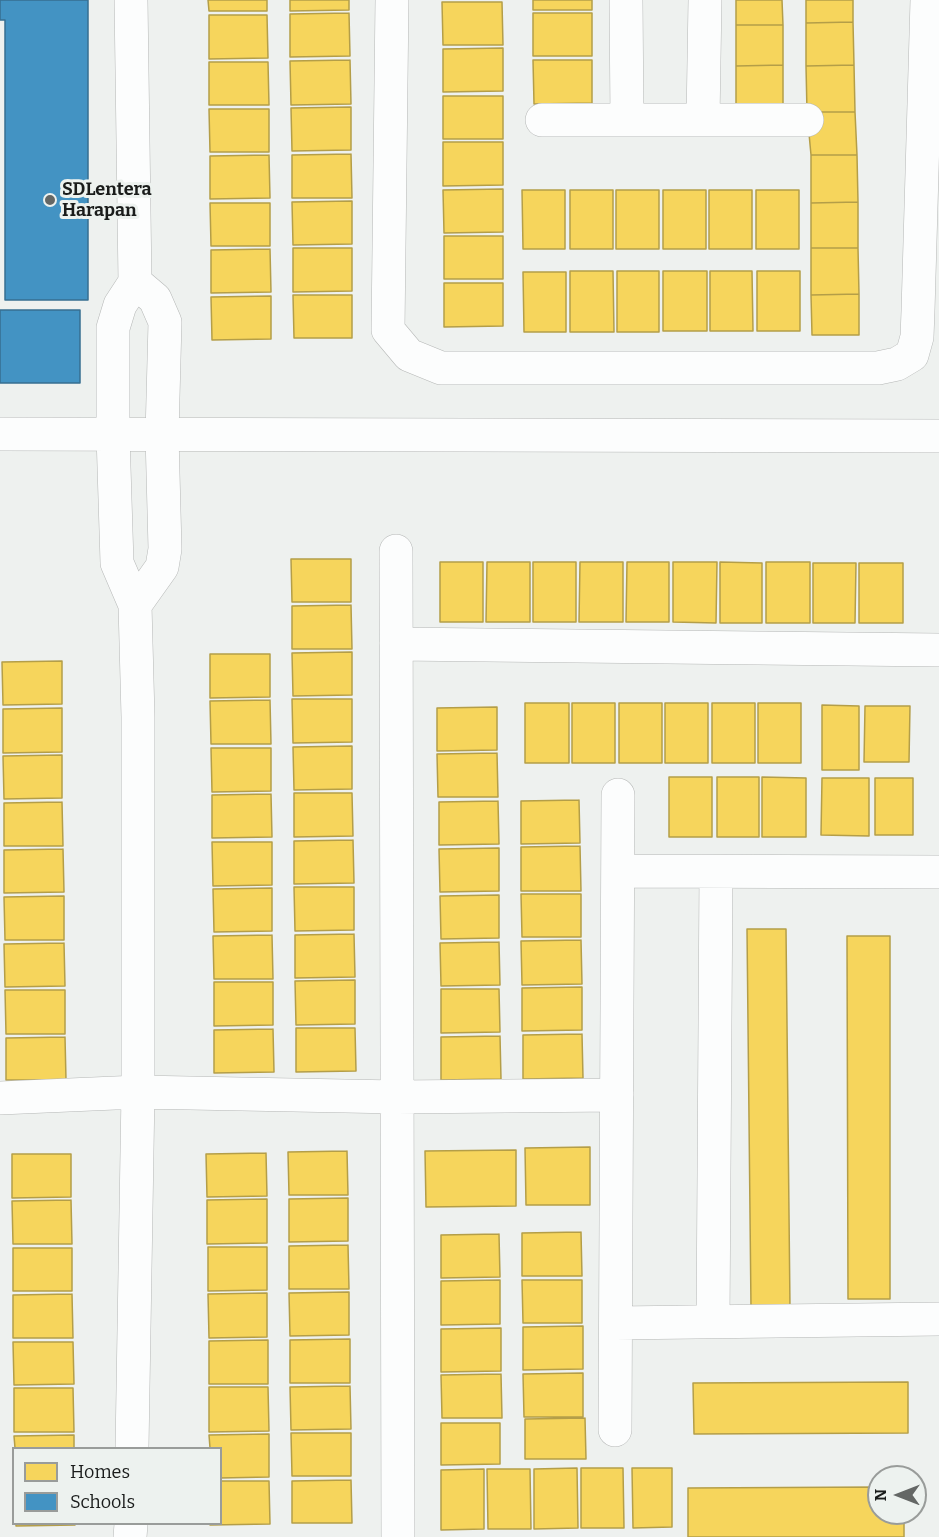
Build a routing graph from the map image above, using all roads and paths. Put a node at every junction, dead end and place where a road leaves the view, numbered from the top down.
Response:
1 (131, 0) edge
2 (392, 0) edge
3 (626, 0) edge
4 (705, 0) edge
5 (927, 0) edge
6 (542, 120) dead end
7 (627, 120) junction
8 (703, 120) junction
9 (807, 120) dead end
10 (135, 282) junction
11 (0, 434) edge
12 (113, 435) junction
13 (162, 435) junction
14 (939, 436) edge
15 (396, 552) dead end
16 (135, 605) junction
17 (396, 644) junction
18 (939, 650) edge
19 (618, 795) dead end
20 (618, 871) junction
21 (716, 872) junction
22 (939, 872) edge
23 (138, 1092) junction
24 (617, 1095) junction
25 (397, 1097) junction
26 (0, 1098) edge
27 (939, 1319) edge
28 (713, 1322) junction
29 (616, 1323) junction
30 (615, 1430) dead end
31 (132, 1447) edge
32 (398, 1537) edge

1 - 10 street
2 - 5 street
3 - 7 street
4 - 8 street
6 - 7 street
7 - 8 street
8 - 9 street
10 - 12 street
10 - 13 street
11 - 12 street
12 - 13 street
12 - 16 street
13 - 14 street
13 - 16 street
15 - 17 street
16 - 23 street
17 - 18 street
17 - 25 street
19 - 20 street
20 - 21 street
20 - 24 street
21 - 22 street
21 - 28 street
23 - 25 street
23 - 26 street
23 - 31 street
24 - 25 street
24 - 29 street
25 - 32 street
27 - 28 street
28 - 29 street
29 - 30 street

